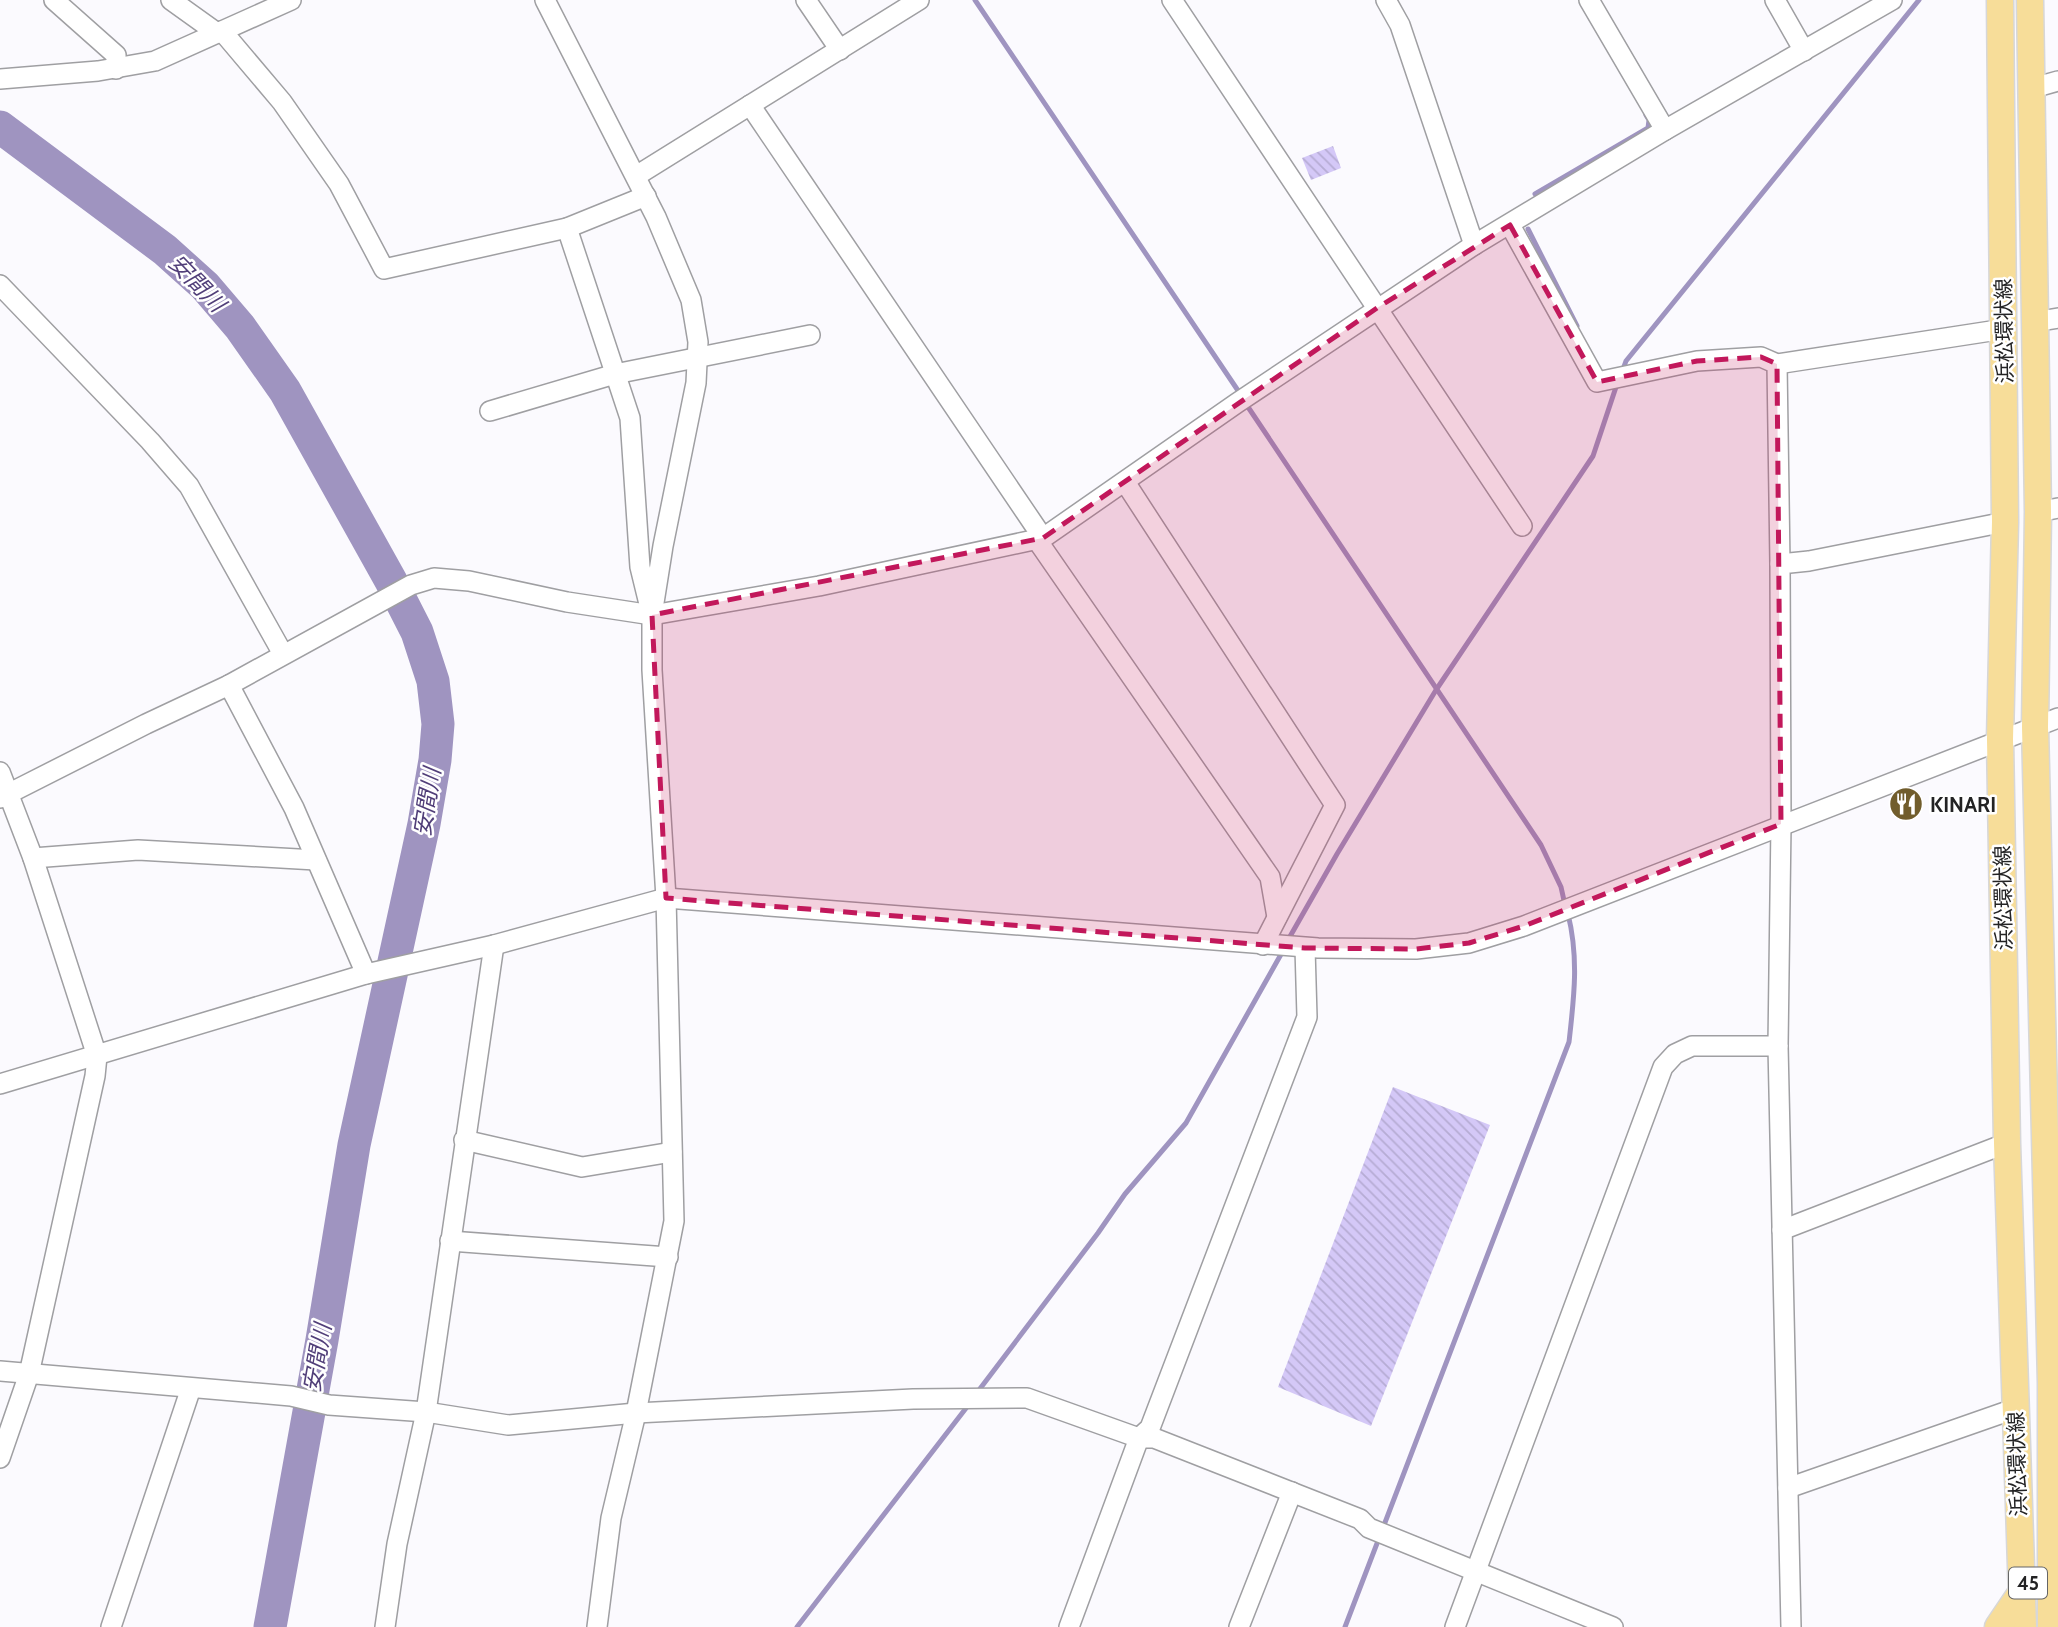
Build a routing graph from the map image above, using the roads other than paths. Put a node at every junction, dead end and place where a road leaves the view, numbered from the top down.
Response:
1 (54, 0) edge
2 (171, 0) edge
3 (291, 0) edge
4 (545, 0) edge
5 (806, 0) edge
6 (919, 0) edge
7 (1172, 0) edge
8 (1386, 0) edge
9 (1589, 0) edge
10 (1774, 0) edge
11 (1892, 0) edge
12 (2000, 0) edge
13 (2030, 0) edge
14 (220, 32) junction
15 (840, 50) junction
16 (1804, 51) junction
17 (116, 69) junction
18 (0, 79) edge
19 (2045, 85) edge
20 (750, 105) junction
21 (1665, 130) junction
22 (636, 176) junction
23 (646, 196) junction
24 (1510, 225) junction
25 (567, 229) junction
26 (1474, 245) junction
27 (0, 285) edge
28 (1377, 308) junction
29 (2046, 320) edge
30 (2004, 329) junction
31 (810, 335) dead end
32 (697, 358) junction
33 (1777, 364) junction
34 (615, 374) junction
35 (491, 411) dead end
36 (1125, 482) junction
37 (2048, 510) edge
38 (2005, 522) junction
39 (1522, 526) dead end
40 (1040, 539) junction
41 (1780, 564) junction
42 (652, 615) junction
43 (283, 654) junction
44 (229, 685) junction
45 (2047, 722) edge
46 (2000, 740) junction
47 (0, 772) edge
48 (5, 795) edge
49 (1781, 824) junction
50 (33, 858) junction
51 (316, 860) junction
52 (666, 898) junction
53 (1278, 917) junction
54 (494, 945) junction
55 (1267, 945) junction
56 (1302, 947) junction
57 (366, 974) junction
58 (1778, 1046) junction
59 (97, 1056) junction
60 (0, 1084) edge
61 (2052, 1125) edge
62 (464, 1140) junction
63 (2007, 1143) junction
64 (673, 1152) junction
65 (1782, 1230) junction
66 (450, 1241) junction
67 (668, 1257) junction
68 (0, 1371) edge
69 (29, 1374) junction
70 (2055, 1382) edge
71 (191, 1388) junction
72 (2014, 1409) junction
73 (426, 1412) junction
74 (636, 1413) junction
75 (1139, 1438) junction
76 (0, 1458) edge
77 (1787, 1488) junction
78 (1292, 1492) junction
79 (2055, 1544) edge
80 (1478, 1570) junction
81 (2022, 1592) junction
82 (111, 1627) edge
83 (385, 1627) edge
84 (597, 1627) edge
85 (1069, 1627) edge
86 (1239, 1627) edge
87 (1455, 1627) edge
88 (1614, 1627) edge
89 (1791, 1627) edge
90 (1998, 1627) edge
91 (2023, 1627) edge
92 (2051, 1627) edge

1 - 17 street
2 - 14 street
3 - 14 street
4 - 22 street
5 - 15 street
6 - 15 street
7 - 28 street
8 - 26 street
9 - 21 street
10 - 16 street
11 - 16 street
12 - 30 main road, 浜松環状線
13 - 19 main road, 浜松環状線
14 - 17 street
14 - 25 street
15 - 20 street
16 - 21 street
17 - 18 street
19 - 29 main road, 浜松環状線
20 - 22 street
20 - 40 street
21 - 24 street
22 - 23 street
23 - 25 street
23 - 32 street
24 - 26 street
24 - 33 street
25 - 34 street
26 - 28 street
27 - 43 street
28 - 36 street
28 - 39 street
29 - 37 main road, 浜松環状線
30 - 33 street
30 - 38 main road, 浜松環状線
31 - 32 street
32 - 34 street
32 - 42 street
33 - 41 street
34 - 35 street
34 - 42 street
36 - 40 street
36 - 53 street
37 - 45 main road, 浜松環状線
38 - 41 street
38 - 46 main road, 浜松環状線
40 - 42 street
40 - 53 street
41 - 49 street
42 - 43 street
42 - 52 street
43 - 44 street
44 - 48 street
44 - 51 street
45 - 46 street
45 - 61 main road, 浜松環状線
46 - 49 street
46 - 63 main road, 浜松環状線
47 - 48 street
48 - 50 street
49 - 56 street
49 - 58 street
50 - 51 street
50 - 59 street
51 - 57 street
52 - 54 street
52 - 55 street
52 - 64 street
53 - 55 street
54 - 57 street
54 - 62 street
55 - 56 street
56 - 75 street
57 - 59 street
58 - 65 street
58 - 80 street
59 - 60 street
59 - 69 street
61 - 70 main road, 浜松環状線
62 - 64 street
62 - 66 street
63 - 65 street
63 - 72 main road, 浜松環状線
64 - 67 street
65 - 77 street
66 - 67 street
66 - 73 street
67 - 74 street
68 - 69 street
69 - 71 street
69 - 76 street
70 - 79 main road, 浜松環状線
71 - 73 street
71 - 82 street
72 - 77 street
72 - 81 main road, 浜松環状線
73 - 74 street
73 - 83 street
74 - 75 street
74 - 84 street
75 - 78 street
75 - 85 street
77 - 89 street
78 - 80 street
78 - 86 street
79 - 81 main road, 45
79 - 92 main road, 浜松環状線
80 - 87 street
80 - 88 street
81 - 90 main road, 45
81 - 91 main road, 浜松環状線

